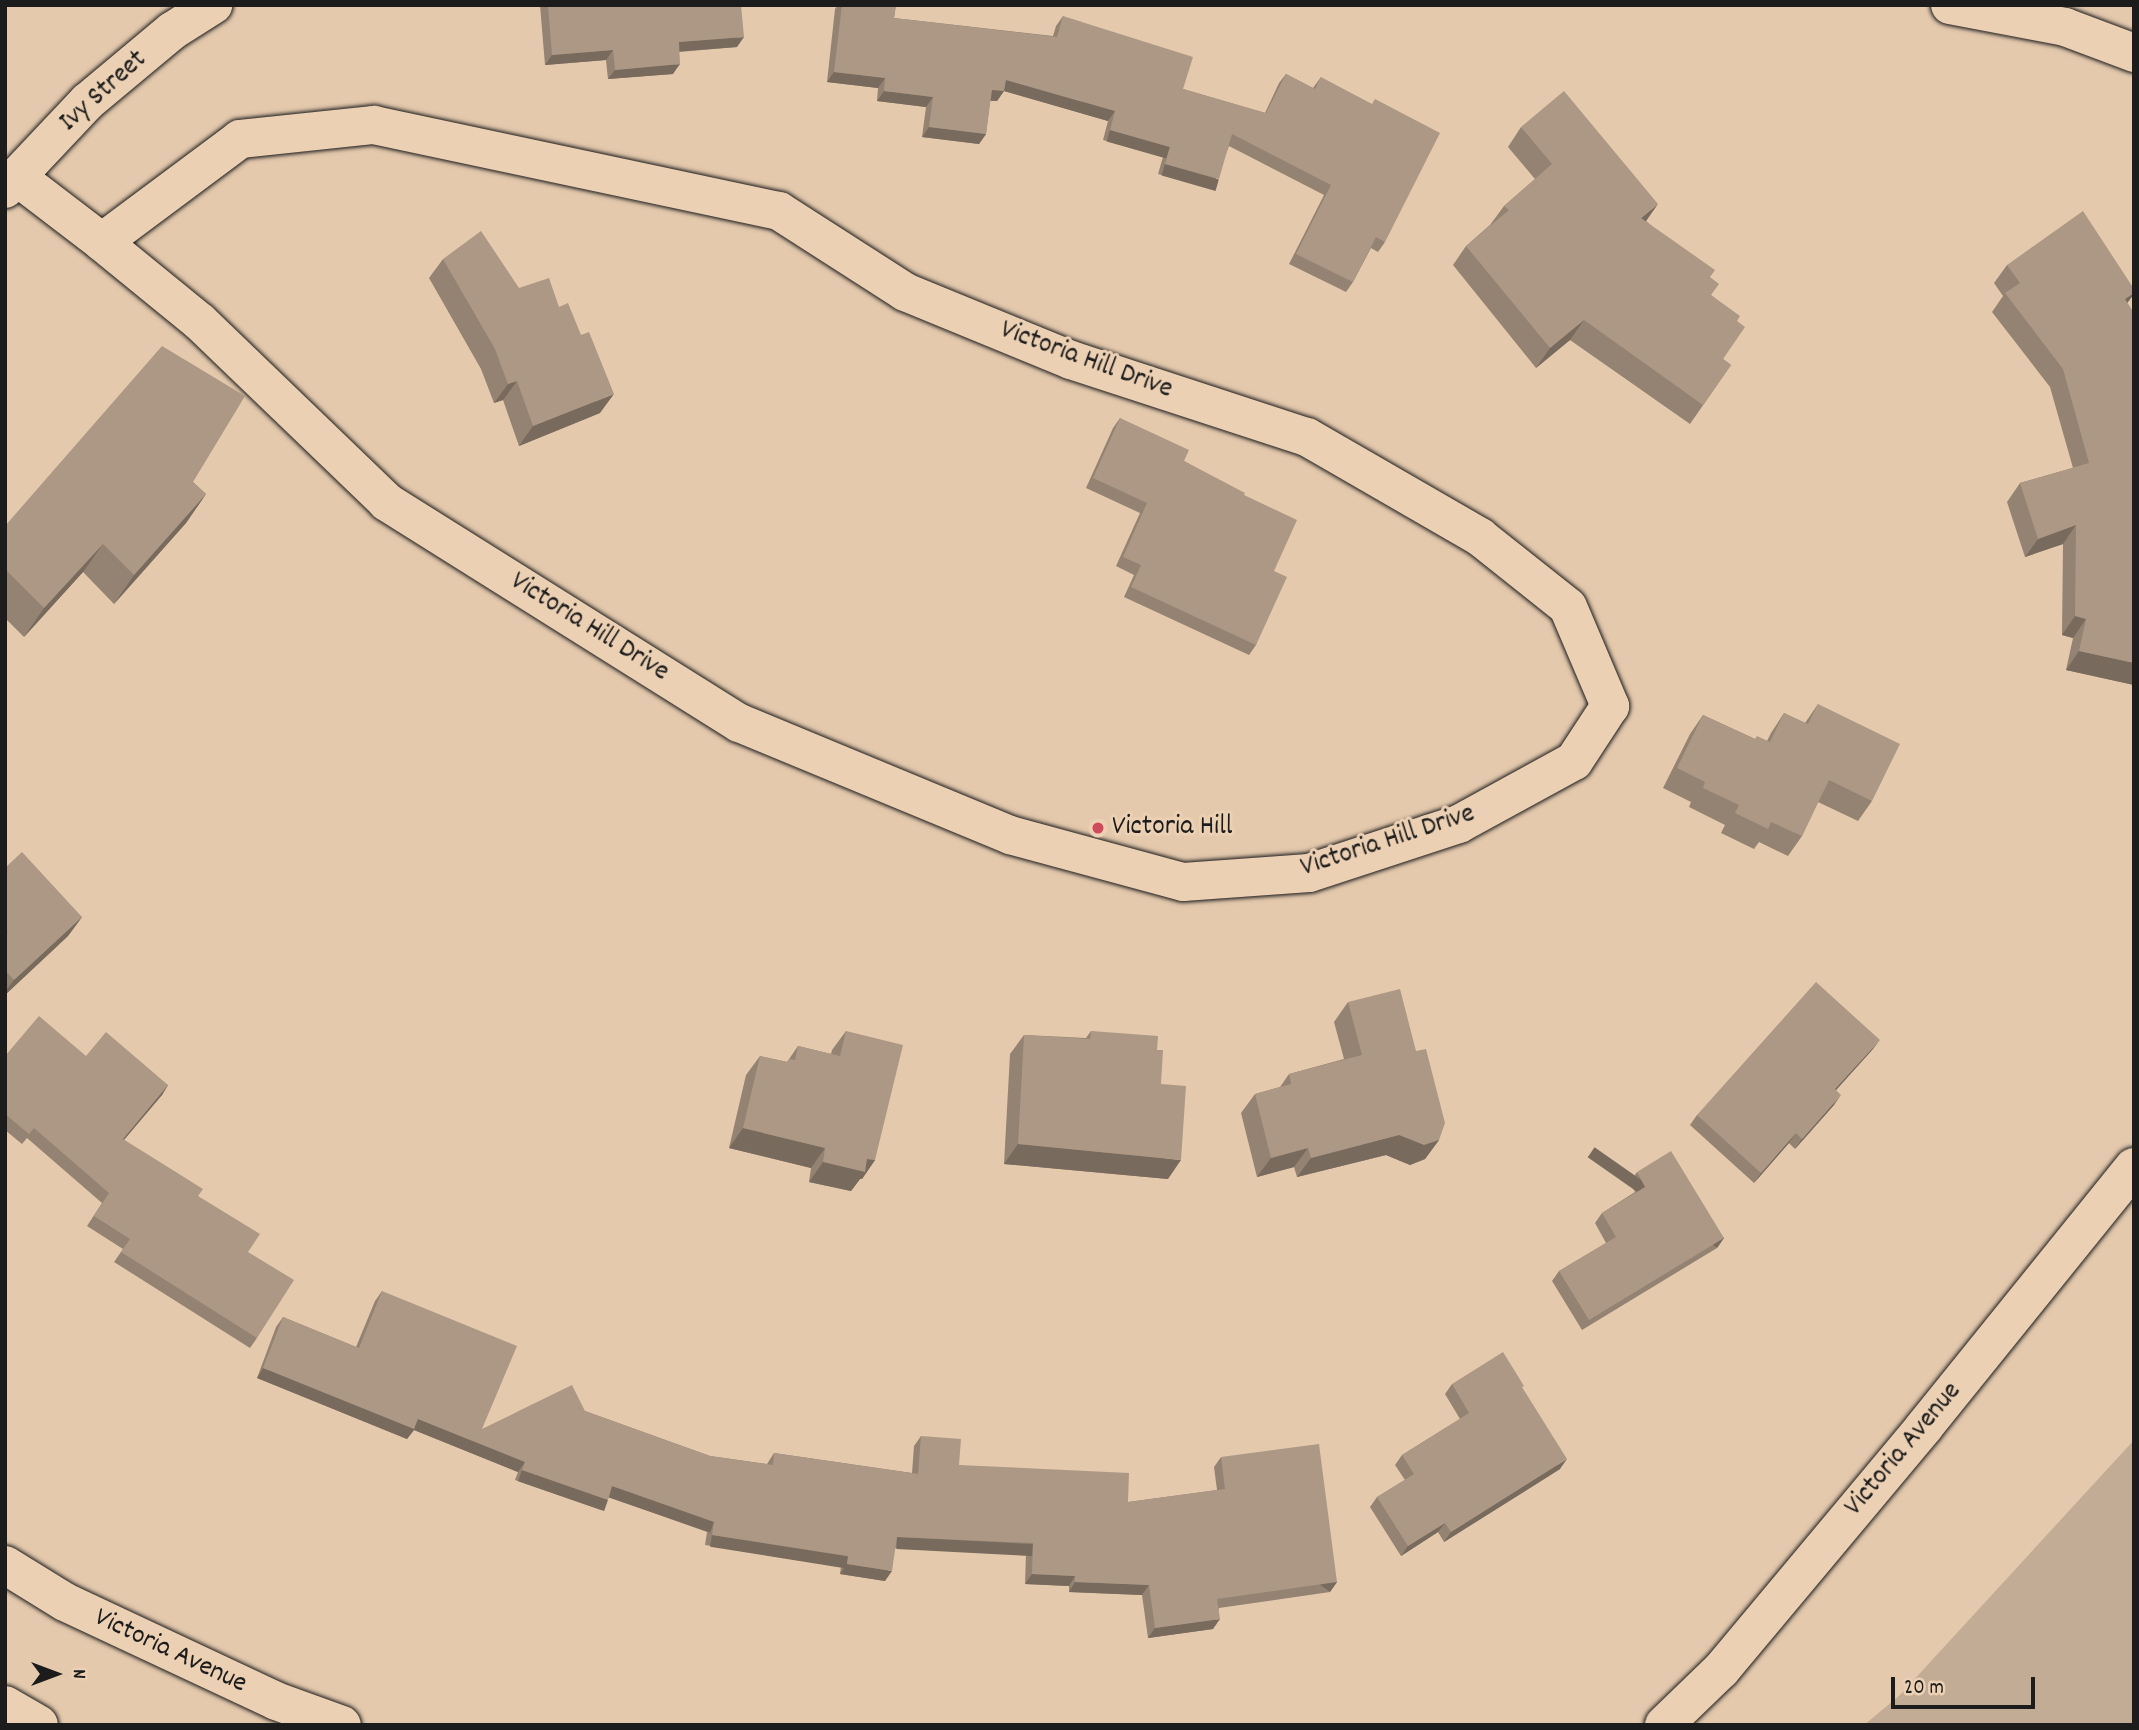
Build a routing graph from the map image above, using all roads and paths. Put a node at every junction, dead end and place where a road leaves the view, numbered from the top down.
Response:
1 (213, 5) edge
2 (1950, 5) edge
3 (2134, 53) edge
4 (11, 183) edge
5 (102, 243) junction
6 (2134, 1167) edge
7 (5, 1565) edge
8 (5, 1705) edge
9 (39, 1725) edge
10 (342, 1725) edge
11 (1664, 1725) edge

1 - 4 street, Ivy Street
2 - 3 street
4 - 5 street, Victoria Hill Drive
5 - 5 street, Victoria Hill Drive
6 - 11 street, Victoria Avenue
7 - 10 street, Victoria Avenue
8 - 9 street

